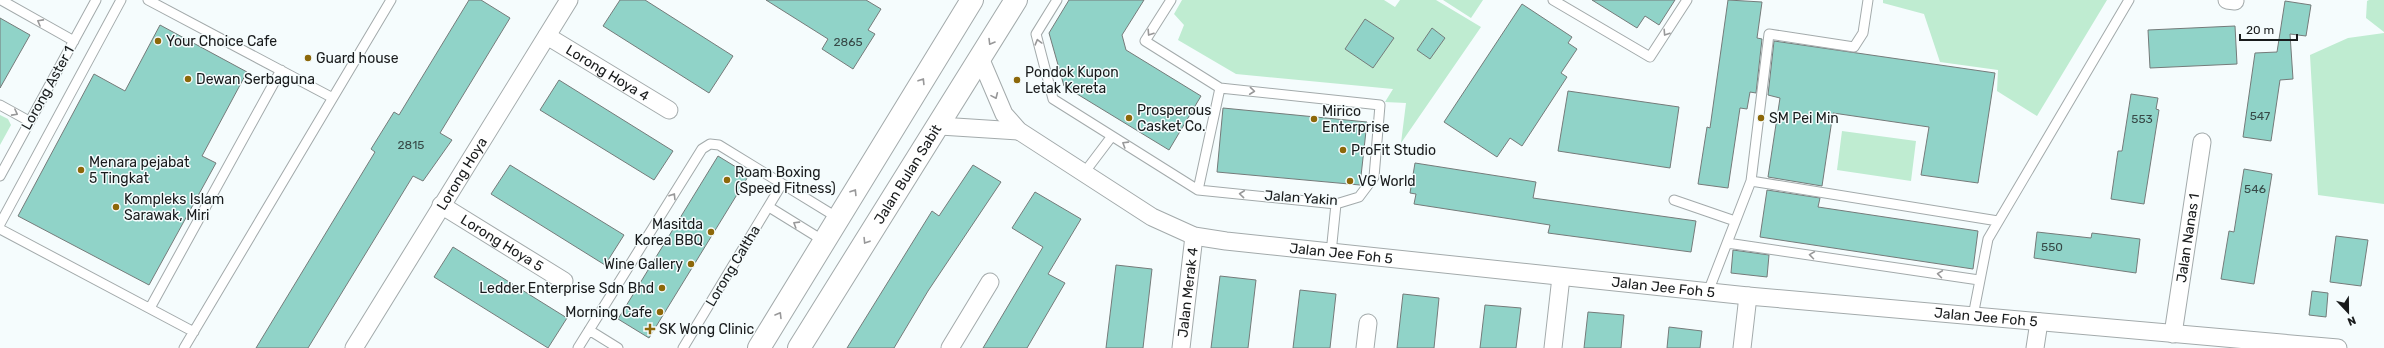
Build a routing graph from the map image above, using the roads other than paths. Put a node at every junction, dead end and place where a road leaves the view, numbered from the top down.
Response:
1 (1, 0) edge
2 (96, 0) edge
3 (121, 0) edge
4 (148, 0) edge
5 (391, 0) edge
6 (569, 0) edge
7 (972, 0) edge
8 (1016, 0) edge
9 (1057, 0) edge
10 (1171, 0) edge
11 (1553, 0) edge
12 (1687, 0) edge
13 (1868, 0) edge
14 (2129, 0) edge
15 (547, 36) junction
16 (74, 41) junction
17 (980, 60) junction
18 (281, 70) junction
19 (1220, 88) junction
20 (331, 97) junction
21 (0, 105) edge
22 (669, 110) dead end
23 (29, 121) junction
24 (940, 126) junction
25 (1019, 131) junction
26 (1112, 136) junction
27 (2202, 142) dead end
28 (1, 172) edge
29 (1084, 173) junction
30 (1751, 180) junction
31 (782, 184) junction
32 (1198, 190) junction
33 (1674, 200) dead end
34 (1336, 204) junction
35 (440, 205) junction
36 (768, 207) junction
37 (838, 218) junction
38 (1735, 221) junction
39 (1998, 221) junction
40 (0, 224) edge
41 (0, 229) edge
42 (1194, 236) junction
43 (824, 241) junction
44 (1727, 243) junction
45 (1331, 253) junction
46 (1561, 277) junction
47 (1979, 280) junction
48 (564, 281) dead end
49 (990, 282) dead end
50 (1708, 292) junction
51 (1748, 296) junction
52 (150, 308) junction
53 (1973, 316) junction
54 (2039, 322) junction
55 (1368, 323) dead end
56 (589, 330) junction
57 (194, 332) junction
58 (2173, 334) junction
59 (2196, 342) edge
60 (184, 348) edge
61 (354, 348) edge
62 (578, 348) edge
63 (618, 348) edge
64 (683, 348) edge
65 (759, 348) edge
66 (799, 348) edge
67 (950, 348) edge
68 (1181, 348) edge
69 (1365, 348) edge
70 (1553, 348) edge
71 (1742, 348) edge
72 (2035, 348) edge
73 (2338, 348) edge

16 -> 1 lane
2 - 16 lane, Lorong Aster 1
3 - 40 lane
4 - 18 lane
5 - 20 lane
6 - 15 street, Lorong Hoya
37 -> 7 main road
8 -> 17 main road, Jalan Bulan Sabit
26 -> 9 lane, Jalan Yakin
10 -> 19 lane, Jalan Yakin
12 -> 11 lane
13 - 30 lane
14 - 39 lane
15 - 22 street, Lorong Hoya 4
15 - 35 street, Lorong Hoya
16 - 23 lane, Lorong Aster 1
17 - 24 main road, Jalan Bulan Sabit
17 -> 25 street, Jalan Jee Foh 5
18 - 20 lane
18 - 52 lane
19 - 32 lane
19 -> 34 lane, Jalan Yakin
20 - 57 lane
21 -> 23 lane
23 - 28 lane, Lorong Aster 1
24 - 25 street, Jalan Jee Foh 5
24 -> 66 main road, Jalan Bulan Sabit
25 - 29 street, Jalan Jee Foh 5
26 - 29 lane
32 -> 26 lane, Jalan Yakin
27 - 58 street, Jalan Nanas 1
29 - 42 street, Jalan Jee Foh 5
30 - 38 lane
30 - 39 lane
31 - 36 lane, Lorong Caltha
31 - 37 lane
56 -> 31 lane
34 -> 32 lane, Jalan Yakin
33 - 38 lane
34 - 45 lane
35 - 48 street, Lorong Hoya 5
35 - 61 street, Lorong Hoya
43 -> 36 lane
36 - 64 lane, Lorong Caltha
37 - 43 main road
38 - 44 lane
39 - 47 lane
41 - 52 lane
42 - 45 street, Jalan Jee Foh 5
42 - 68 street, Jalan Merak 4
65 -> 43 main road
47 -> 44 lane
44 - 50 lane
45 - 46 street, Jalan Jee Foh 5
46 - 50 street, Jalan Jee Foh 5
46 - 70 street
47 - 53 lane
49 - 67 street
50 - 51 street, Jalan Jee Foh 5
51 - 53 street, Jalan Jee Foh 5
51 - 71 street
52 - 57 lane
53 - 54 street, Jalan Jee Foh 5
54 - 58 street, Jalan Jee Foh 5
54 - 72 street
55 - 69 street
56 - 62 lane
56 - 63 lane
57 - 60 lane
58 - 59 street, Jalan Jee Foh 5
59 - 73 street, Jalan Jee Foh 5

